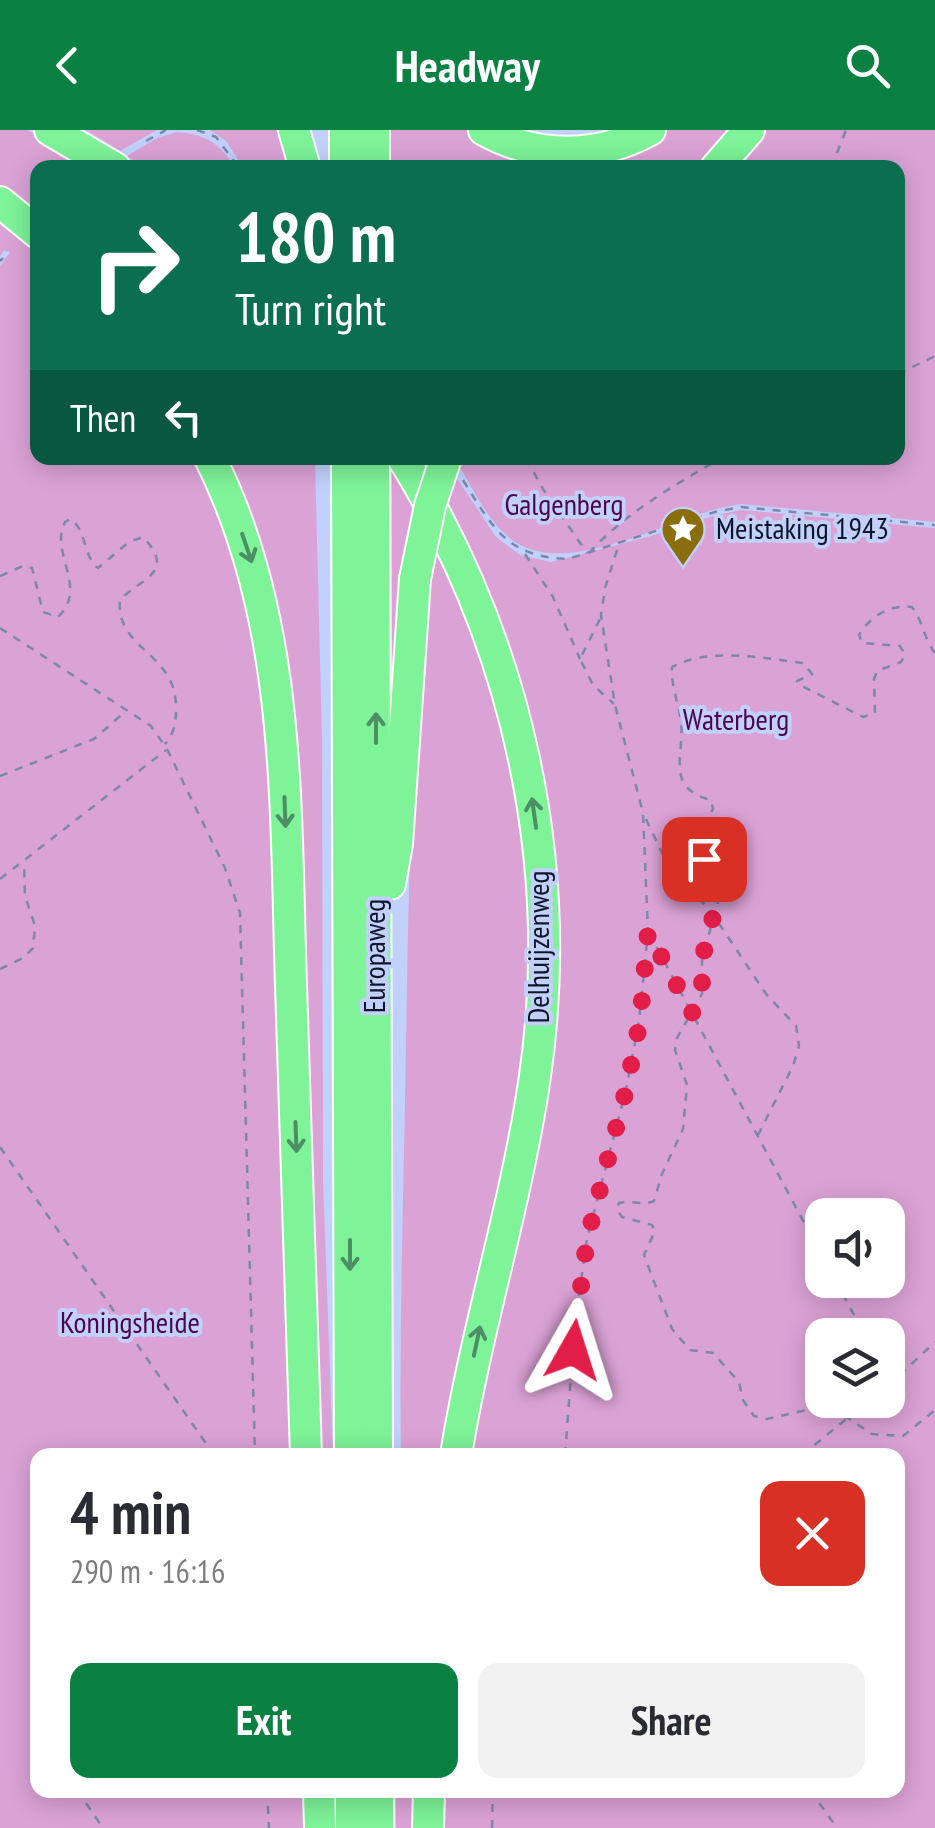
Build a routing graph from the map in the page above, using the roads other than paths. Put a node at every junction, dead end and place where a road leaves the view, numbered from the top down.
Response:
1 (294, 130) edge
2 (345, 130) edge
3 (374, 130) edge
4 (484, 130) edge
5 (650, 130) edge
6 (749, 130) edge
7 (60, 135) edge
8 (102, 160) edge
9 (303, 160) edge
10 (345, 160) edge
11 (374, 160) edge
12 (723, 160) edge
13 (0, 202) edge
14 (30, 226) edge
15 (213, 465) edge
16 (347, 465) edge
17 (352, 465) edge
18 (407, 465) edge
19 (450, 465) edge
20 (375, 966) junction
21 (306, 1448) edge
22 (350, 1448) edge
23 (377, 1448) edge
24 (457, 1448) edge
25 (318, 1798) edge
26 (351, 1798) edge
27 (378, 1798) edge
28 (429, 1798) edge
29 (320, 1828) edge
30 (351, 1828) edge
31 (378, 1828) edge
32 (428, 1828) edge

1 - 9 highway
2 - 10 highway
3 - 11 highway
4 - 5 highway
6 - 12 highway
7 - 8 highway
13 - 14 highway
15 -> 21 highway
16 -> 22 highway, Europaweg
20 -> 17 highway, Europaweg
24 -> 18 highway, Delhuijzenweg
19 - 20 highway, bridge
20 - 23 highway, Europaweg
25 - 29 highway
26 - 30 highway
27 - 31 highway
28 - 32 highway

